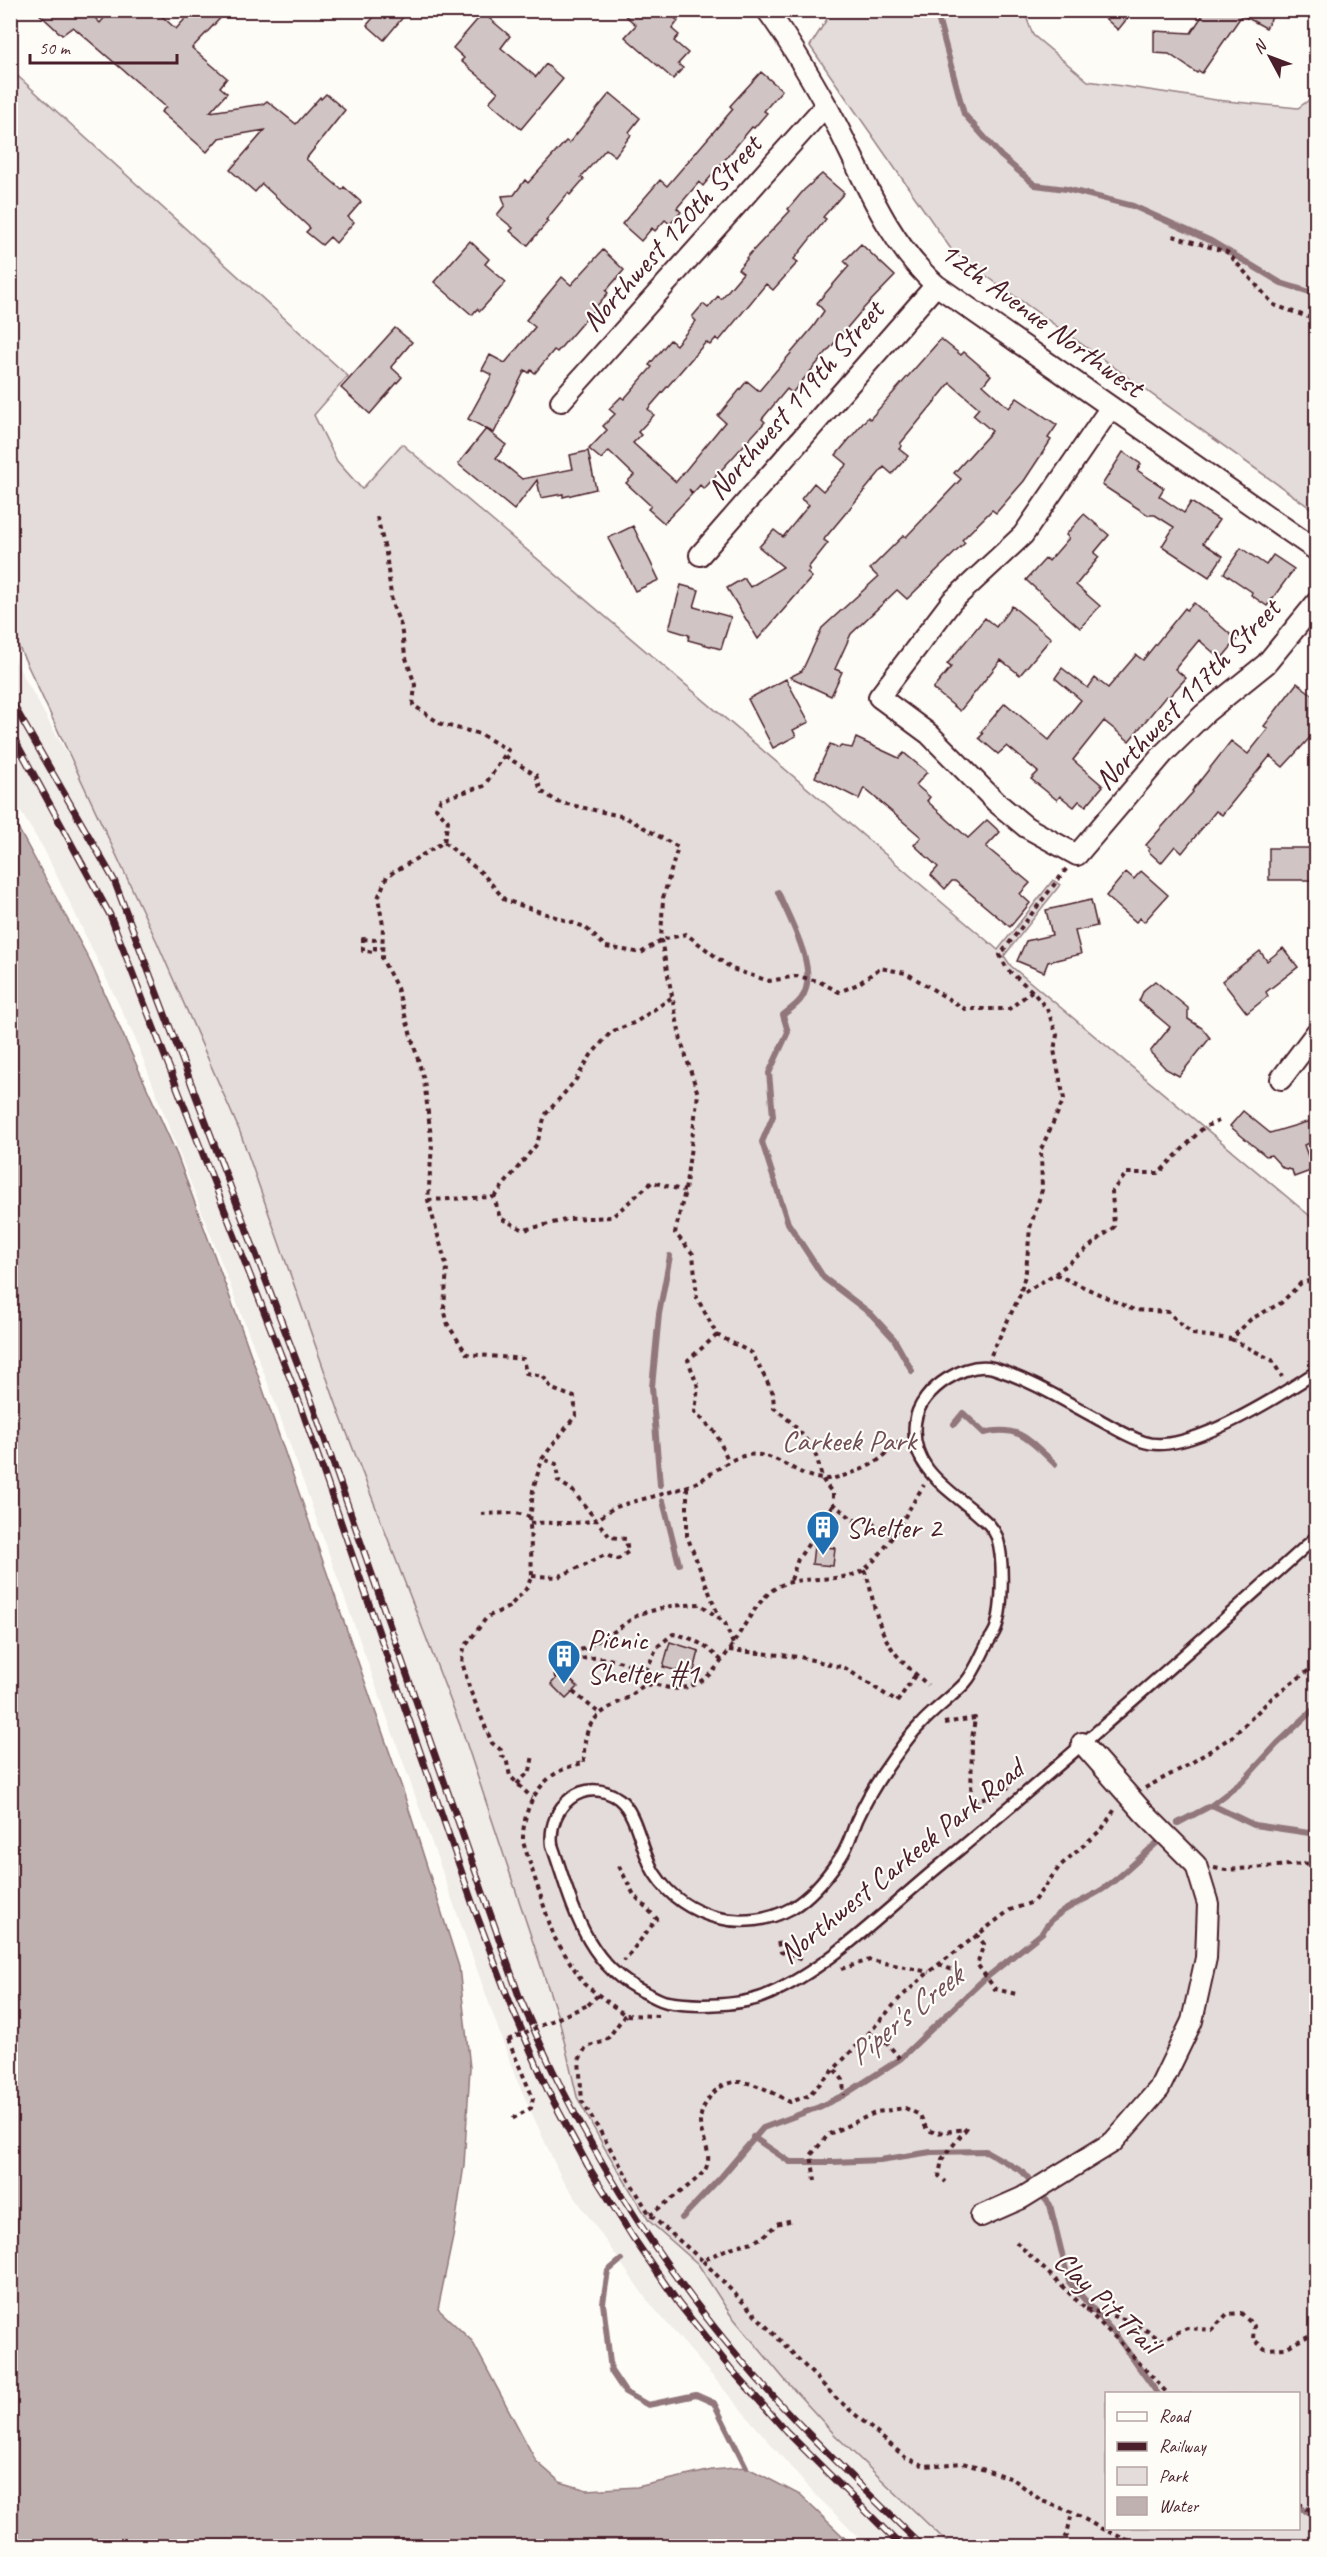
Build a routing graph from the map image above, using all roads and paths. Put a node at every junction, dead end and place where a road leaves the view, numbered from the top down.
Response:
1 (767, 10) edge
2 (826, 105) junction
3 (1173, 236) dead end
4 (936, 285) junction
5 (1317, 320) edge
6 (561, 401) dead end
7 (1111, 407) junction
8 (377, 517) dead end
9 (1317, 550) edge
10 (700, 555) dead end
11 (1317, 603) edge
12 (505, 756) junction
13 (444, 842) junction
14 (1077, 855) junction
15 (661, 940) junction
16 (375, 946) junction
17 (382, 946) junction
18 (1032, 991) junction
19 (671, 998) junction
20 (1317, 1033) edge
21 (1281, 1079) dead end
22 (1219, 1121) dead end
23 (685, 1191) junction
24 (494, 1197) junction
25 (428, 1200) junction
26 (1055, 1274) junction
27 (1317, 1279) edge
28 (1020, 1295) junction
29 (717, 1335) junction
30 (1231, 1339) junction
31 (990, 1359) dead end
32 (1317, 1372) edge
33 (1281, 1375) dead end
34 (905, 1439) dead end
35 (542, 1459) junction
36 (728, 1460) junction
37 (930, 1475) junction
38 (821, 1480) junction
39 (687, 1487) junction
40 (833, 1504) junction
41 (482, 1514) dead end
42 (531, 1517) junction
43 (596, 1520) junction
44 (530, 1523) junction
45 (891, 1536) junction
46 (1317, 1537) edge
47 (864, 1570) junction
48 (532, 1576) junction
49 (791, 1581) junction
50 (719, 1617) junction
51 (733, 1644) junction
52 (729, 1650) junction
53 (722, 1661) junction
54 (565, 1664) junction
55 (1317, 1665) edge
56 (646, 1671) junction
57 (916, 1674) junction
58 (556, 1678) dead end
59 (647, 1685) junction
60 (928, 1685) dead end
61 (573, 1692) dead end
62 (599, 1713) junction
63 (935, 1724) dead end
64 (1082, 1743) junction
65 (533, 1755) dead end
66 (517, 1784) junction
67 (1144, 1789) dead end
68 (992, 1796) dead end
69 (532, 1798) junction
70 (1121, 1801) dead end
71 (1317, 1863) edge
72 (1196, 1865) junction
73 (619, 1866) dead end
74 (976, 1934) junction
75 (778, 1942) dead end
76 (805, 1961) dead end
77 (622, 1964) dead end
78 (939, 1964) junction
79 (952, 1970) dead end
80 (1016, 1994) dead end
81 (597, 1996) junction
82 (869, 2033) junction
83 (900, 2059) dead end
84 (835, 2070) junction
85 (843, 2095) dead end
86 (512, 2119) dead end
87 (815, 2181) dead end
88 (946, 2182) dead end
89 (650, 2215) junction
90 (981, 2216) dead end
91 (793, 2220) dead end
92 (1016, 2242) dead end
93 (703, 2261) junction
94 (1086, 2309) junction
95 (1317, 2332) edge
96 (1166, 2392) edge
97 (1300, 2504) edge
98 (1072, 2512) junction
99 (1317, 2514) edge
100 (1061, 2546) edge
101 (1141, 2547) edge

1 - 2 street, 12th Avenue Northwest
2 - 4 street, 12th Avenue Northwest
2 - 6 street, Northwest 120th Street
3 - 5 path
4 - 7 street, 12th Avenue Northwest
4 - 10 street, Northwest 119th Street
7 - 9 street, 12th Avenue Northwest
7 - 14 street
8 - 12 path
11 - 14 street, Northwest 117th Street
12 - 13 path
12 - 15 path
13 - 15 path
13 - 17 path
14 - 18 path
15 - 18 path
15 - 19 path
16 - 16 path
16 - 17 path
17 - 25 path
18 - 28 path
19 - 23 path
19 - 24 path
20 - 21 street
22 - 26 path
23 - 24 path
23 - 29 path
24 - 25 path
25 - 35 path
26 - 28 path
26 - 30 path
27 - 30 path
28 - 31 path
29 - 36 path
29 - 38 path
30 - 33 path
32 - 37 lane, Northwest Carkeek Park Road
34 - 38 path
35 - 42 path
35 - 43 path
36 - 38 path
36 - 39 path
37 - 45 path
37 - 64 lane, Northwest Carkeek Park Road
38 - 40 path
39 - 43 path
39 - 50 path
40 - 45 path
40 - 49 path
41 - 42 path
42 - 44 path
43 - 44 path
43 - 48 path
44 - 48 path
45 - 47 path
46 - 64 lane, Northwest Carkeek Park Road
47 - 49 path
47 - 57 path
48 - 66 path
49 - 51 path
50 - 51 path
50 - 54 path
51 - 52 path
52 - 53 path
52 - 57 path
53 - 56 path
53 - 59 path
54 - 56 path
54 - 58 path
55 - 67 path
56 - 59 path
57 - 60 path
59 - 62 path
61 - 62 path
62 - 69 path
63 - 68 path
64 - 72 street
65 - 66 path
66 - 69 path
69 - 81 path
70 - 74 path
71 - 72 path
72 - 90 street
73 - 77 path
74 - 78 path
74 - 80 path
75 - 76 path
78 - 79 path
78 - 82 path
81 - 86 path, bridge
81 - 89 path
82 - 83 path
82 - 84 path
84 - 85 path
84 - 89 path
87 - 88 path
89 - 93 path
91 - 93 path
92 - 94 path, Clay Pit Trail
93 - 98 path
94 - 95 path
94 - 96 path, Clay Pit Trail
97 - 99 path
98 - 100 path
98 - 101 path

